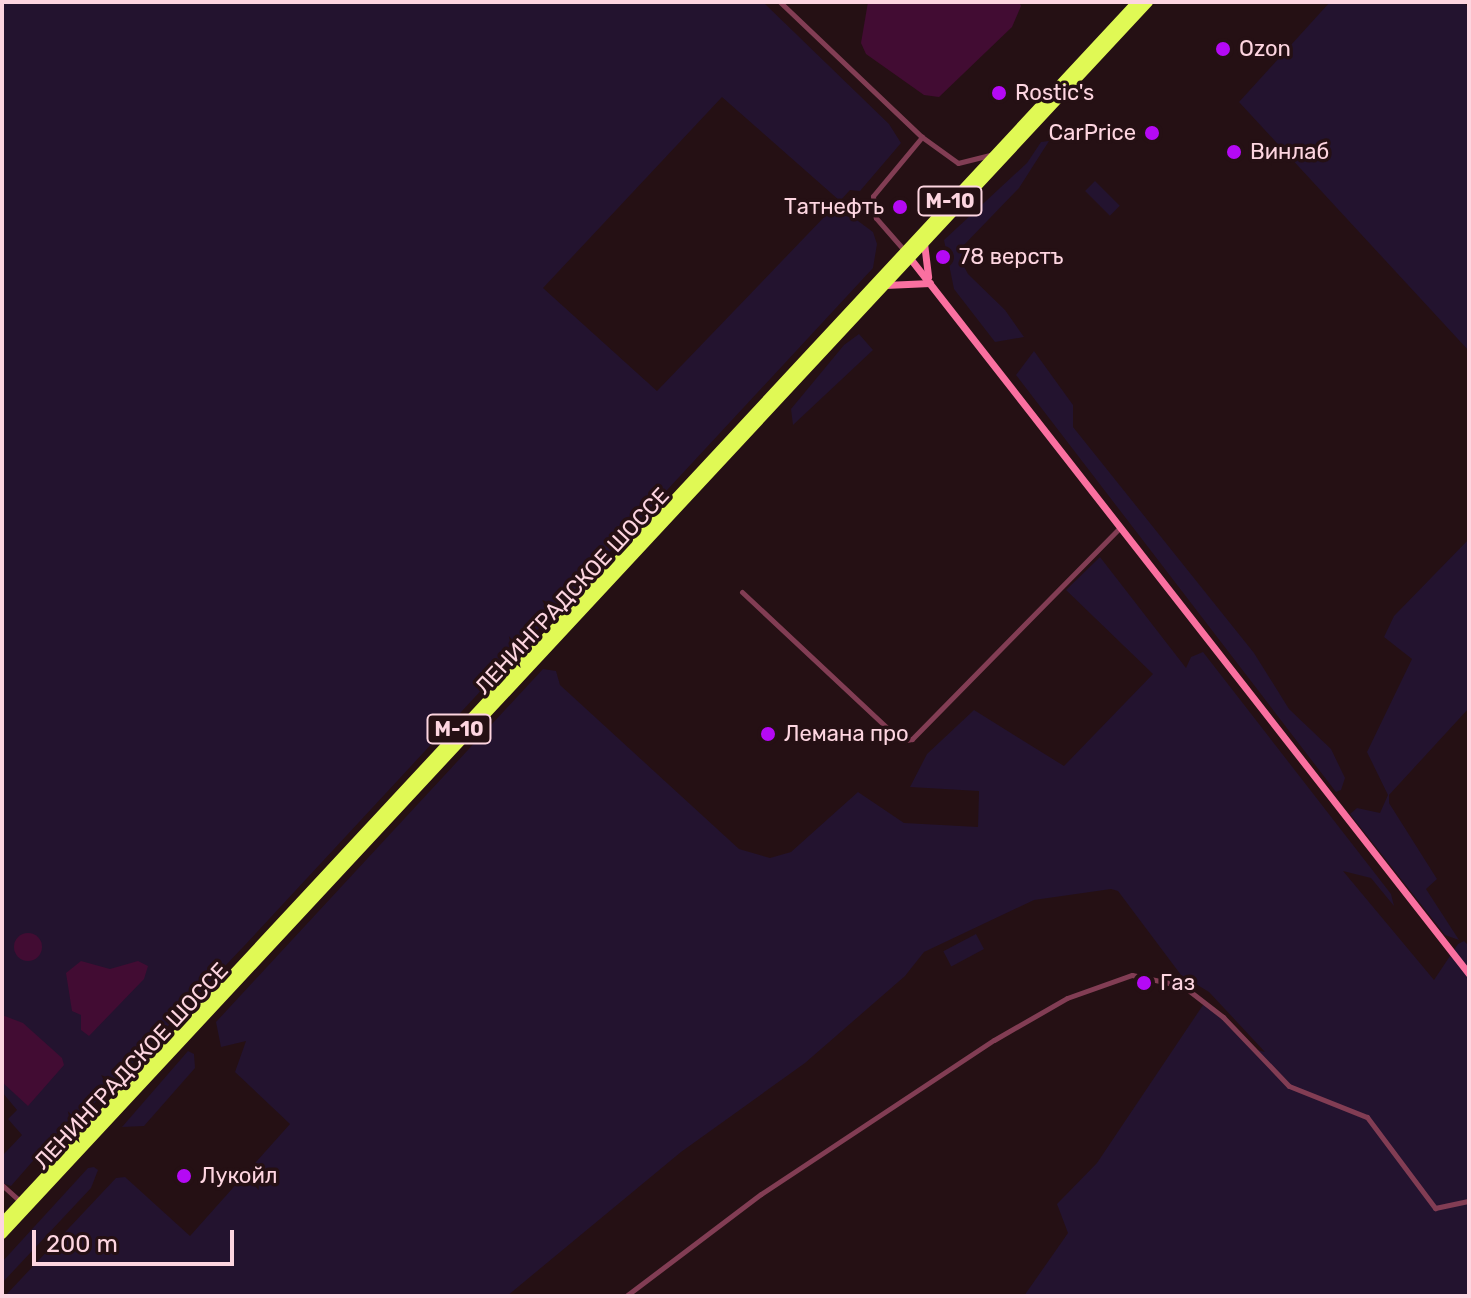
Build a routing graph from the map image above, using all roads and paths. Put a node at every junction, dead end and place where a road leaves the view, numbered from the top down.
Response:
1 (780, 2) edge
2 (1137, 2) edge
3 (1148, 2) edge
4 (922, 137) junction
5 (996, 152) junction
6 (924, 240) junction
7 (906, 254) junction
8 (930, 283) junction
9 (884, 285) junction
10 (1119, 528) junction
11 (742, 592) dead end
12 (1469, 974) edge
13 (2, 1185) edge
14 (1469, 1201) edge
15 (22, 1202) junction
16 (2, 1223) edge
17 (2, 1234) edge
18 (626, 1296) edge

1 - 4 street
2 - 5 highway, М-10
3 - 6 highway, М-10
4 - 5 street
4 - 7 street
5 - 7 highway, М-10
6 - 7 highway, М-10
6 - 8 street
7 - 8 street
7 - 9 highway, ЛЕНИНГРАДСКОЕ ШОССЕ / М-10
7 - 15 highway, ЛЕНИНГРАДСКОЕ ШОССЕ / М-10
8 - 9 street
8 - 10 street
9 - 17 highway, ЛЕНИНГРАДСКОЕ ШОССЕ / М-10
10 - 11 street
10 - 12 street
13 - 15 street
14 - 18 street
15 - 16 highway, ЛЕНИНГРАДСКОЕ ШОССЕ / М-10

